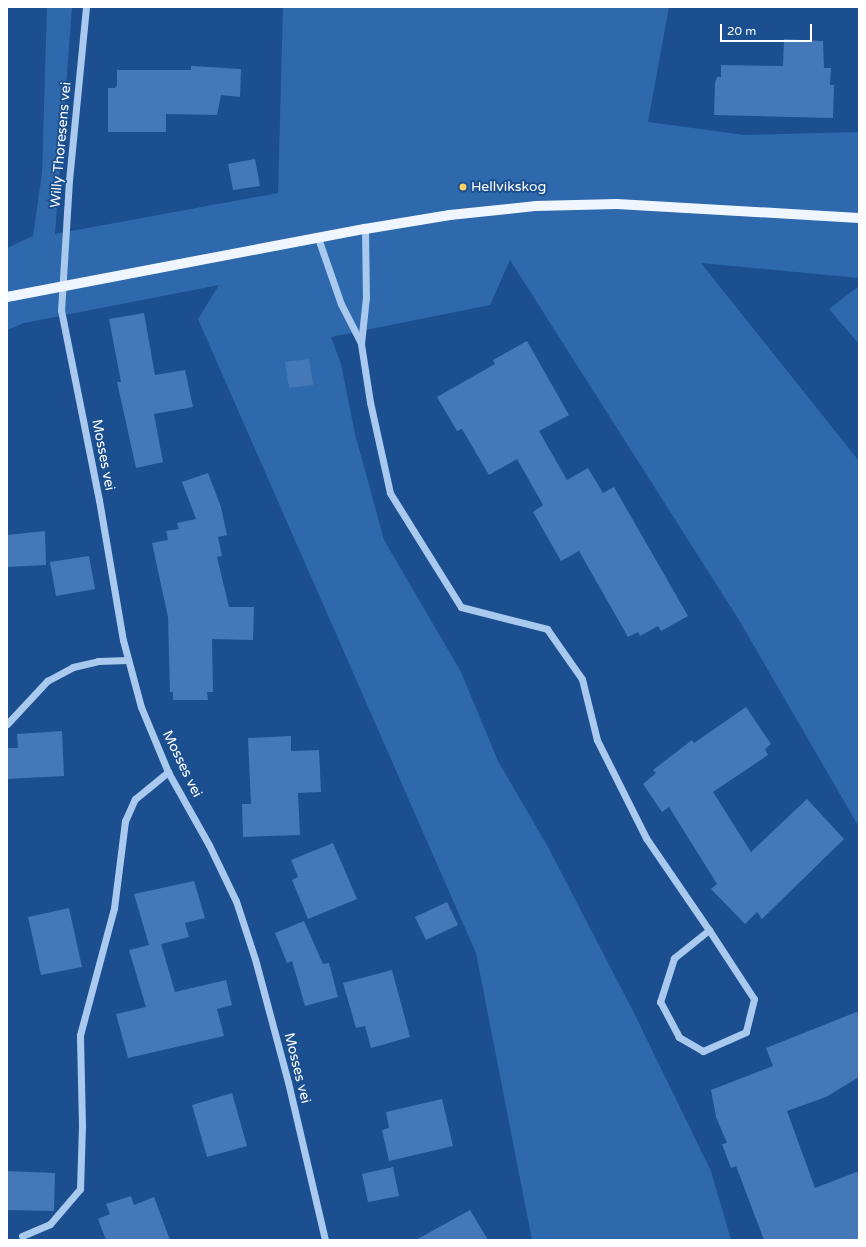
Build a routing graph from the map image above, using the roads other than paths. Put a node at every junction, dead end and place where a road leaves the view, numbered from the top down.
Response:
1 (86, 7) edge
2 (859, 218) edge
3 (365, 229) junction
4 (318, 238) junction
5 (63, 286) junction
6 (7, 297) edge
7 (361, 344) junction
8 (128, 660) junction
9 (7, 724) edge
10 (168, 772) junction
11 (709, 930) junction
12 (22, 1236) dead end
13 (325, 1240) edge

1 - 5 street, Willy Thoresens vei
2 - 3 main road
3 - 4 main road
3 - 7 street
4 - 5 main road
4 - 7 street
5 - 6 main road
5 - 8 street, Mosses vei
7 - 11 street
8 - 9 street
8 - 10 street, Mosses vei
10 - 12 street
10 - 13 street, Mosses vei
11 - 11 street

